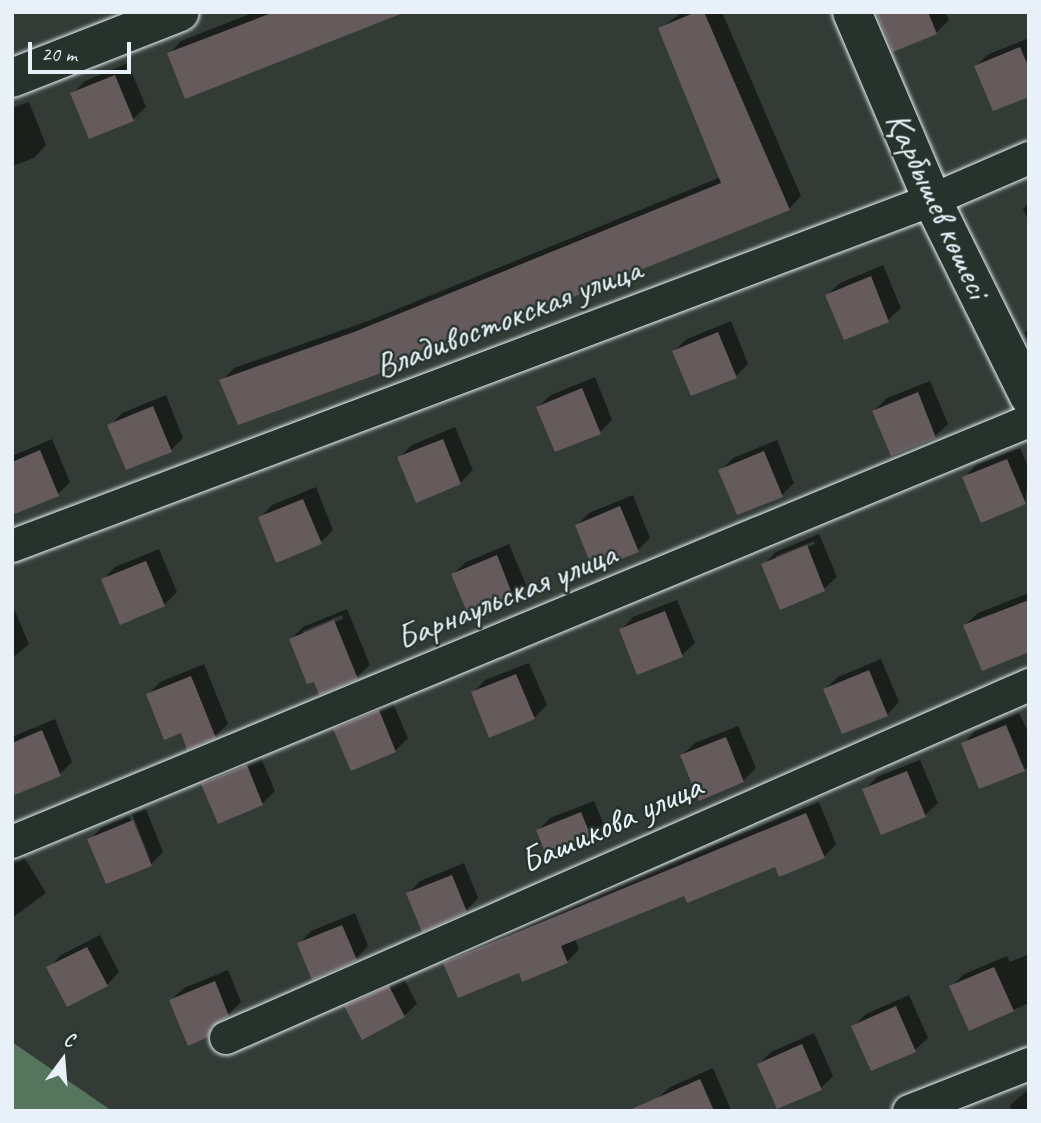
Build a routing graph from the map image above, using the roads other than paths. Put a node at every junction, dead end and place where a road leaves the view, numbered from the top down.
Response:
1 (180, 12) edge
2 (852, 12) edge
3 (12, 78) edge
4 (1029, 158) edge
5 (932, 200) junction
6 (1029, 396) edge
7 (1029, 421) edge
8 (12, 546) edge
9 (1029, 685) edge
10 (12, 842) edge
11 (226, 1038) dead end
12 (1029, 1064) edge
13 (909, 1111) edge

1 - 3 main road
2 - 5 main road, Қарбышев көшесі
4 - 5 street, Владивостокская улица
5 - 6 main road, Қарбышев көшесі
5 - 8 street, Владивостокская улица
7 - 10 street, Барнаульская улица
9 - 11 street, Башикова улица
12 - 13 street

